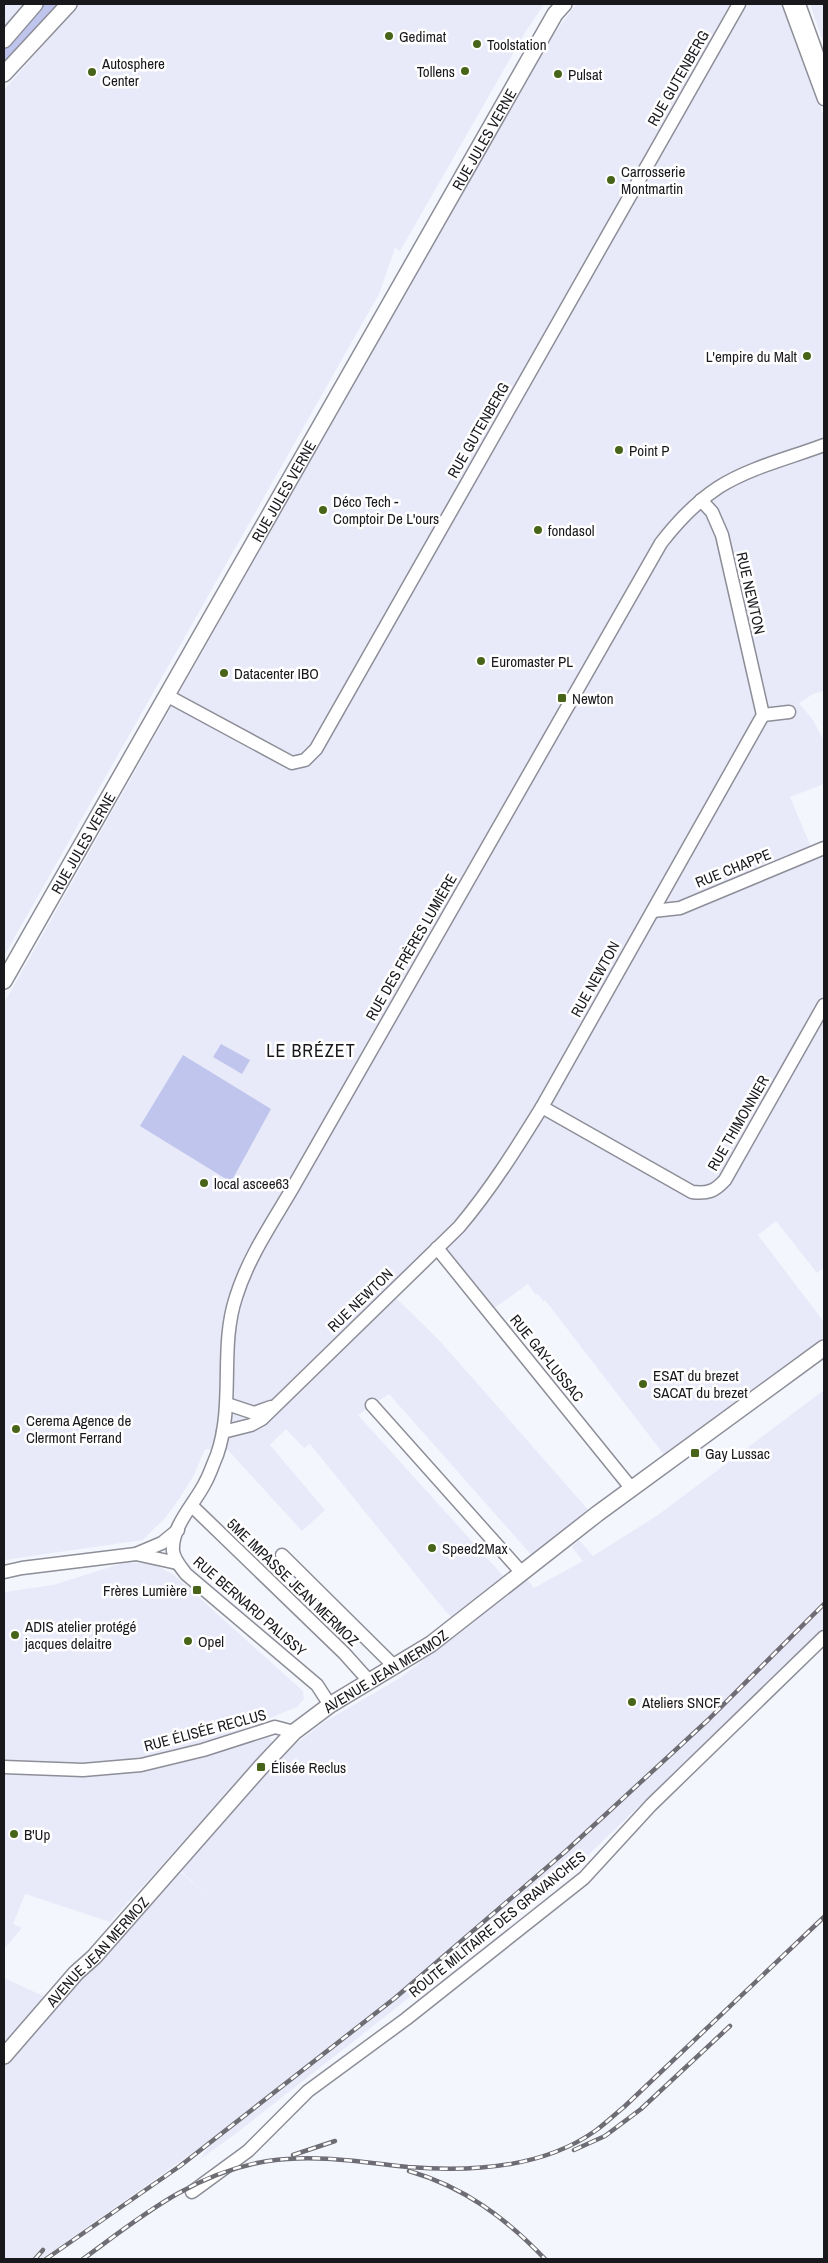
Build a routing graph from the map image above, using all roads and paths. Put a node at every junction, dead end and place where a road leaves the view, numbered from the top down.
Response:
1 (35, 4) edge
2 (69, 4) edge
3 (564, 4) edge
4 (739, 4) edge
5 (789, 4) edge
6 (800, 4) edge
7 (4, 40) edge
8 (824, 72) edge
9 (6, 74) edge
10 (824, 99) edge
11 (824, 445) edge
12 (702, 500) junction
13 (166, 695) junction
14 (789, 712) dead end
15 (763, 715) junction
16 (824, 848) edge
17 (653, 911) junction
18 (4, 981) edge
19 (824, 1005) edge
20 (542, 1107) junction
21 (437, 1248) junction
22 (824, 1348) edge
23 (227, 1404) junction
24 (275, 1405) junction
25 (372, 1405) dead end
26 (223, 1432) junction
27 (632, 1489) junction
28 (192, 1506) junction
29 (178, 1530) junction
30 (136, 1554) junction
31 (282, 1556) dead end
32 (177, 1563) junction
33 (4, 1572) edge
34 (522, 1573) junction
35 (824, 1637) edge
36 (395, 1667) junction
37 (370, 1682) junction
38 (330, 1705) junction
39 (294, 1732) junction
40 (4, 1767) edge
41 (4, 2056) edge
42 (192, 2192) dead end

1 - 7 main road
2 - 9 main road
3 - 13 main road, RUE JULES VERNE
4 - 13 street, RUE GUTENBERG
5 - 10 street
6 - 8 street
11 - 12 street, RUE DES FRÈRES LUMIÈRE
12 - 15 street, RUE NEWTON
12 - 23 street, RUE DES FRÈRES LUMIÈRE
13 - 18 main road, RUE JULES VERNE
14 - 15 street
15 - 17 street, RUE NEWTON
16 - 17 street, RUE CHAPPE
17 - 20 street, RUE NEWTON
19 - 20 street, RUE THIMONNIER
20 - 21 street, RUE NEWTON
21 - 24 street, RUE NEWTON
21 - 27 street, RUE GAY-LUSSAC
22 - 27 main road, AVENUE JEAN MERMOZ
23 - 24 street, RUE NEWTON
23 - 26 street, RUE DES FRÈRES LUMIÈRE
24 - 26 street, RUE NEWTON
25 - 34 street
26 - 28 street, RUE DES FRÈRES LUMIÈRE
27 - 34 main road, AVENUE JEAN MERMOZ
28 - 29 street, RUE DES FRÈRES LUMIÈRE
28 - 37 street, 5ME IMPASSE JEAN MERMOZ
29 - 30 street, RUE BERNARD PALISSY
29 - 32 street, RUE DES FRÈRES LUMIÈRE
30 - 32 street, RUE BERNARD PALISSY
30 - 33 street, RUE BERNARD PALISSY
31 - 36 street
32 - 38 street, RUE BERNARD PALISSY
34 - 36 main road, AVENUE JEAN MERMOZ
35 - 42 street, ROUTE MILITAIRE DES GRAVANCHES
36 - 37 main road, AVENUE JEAN MERMOZ
37 - 38 main road, AVENUE JEAN MERMOZ
38 - 39 main road, AVENUE JEAN MERMOZ
39 - 40 street, RUE ÉLISÉE RECLUS
39 - 41 main road, AVENUE JEAN MERMOZ

